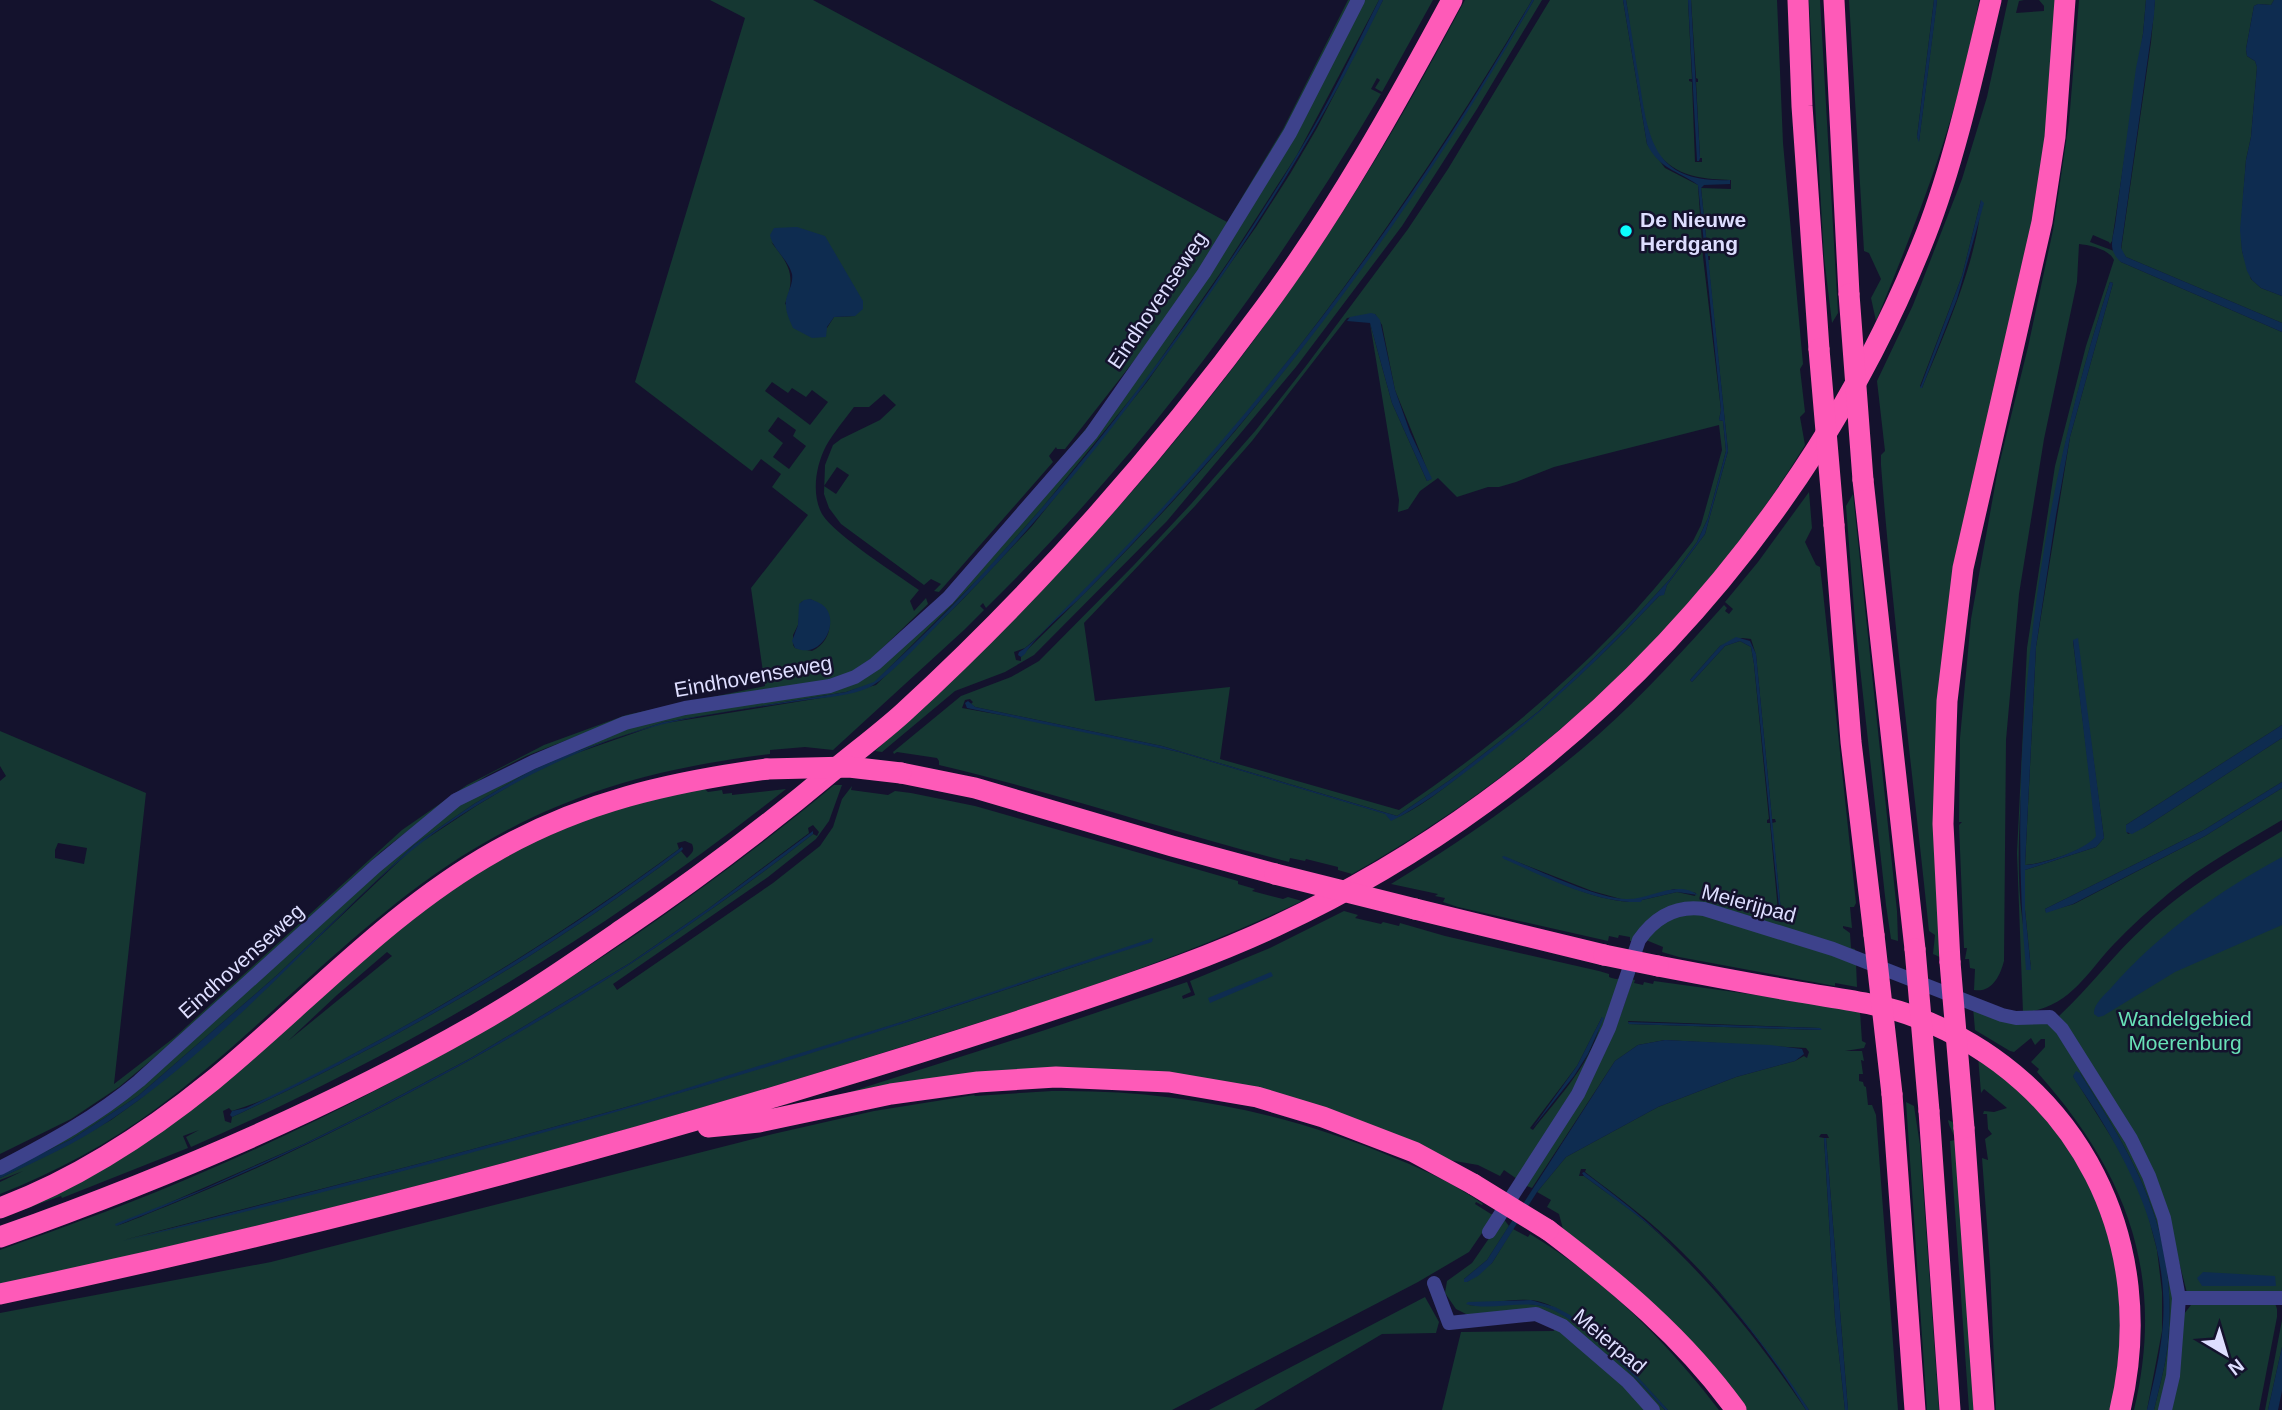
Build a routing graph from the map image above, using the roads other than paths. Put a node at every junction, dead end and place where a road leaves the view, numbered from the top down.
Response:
1 (1358, 0) edge
2 (1452, 0) edge
3 (1798, 0) edge
4 (1834, 0) edge
5 (1991, 0) edge
6 (2064, 0) edge
7 (647, 1133) junction
8 (0, 1168) edge
9 (0, 1208) edge
10 (1489, 1232) dead end
11 (0, 1237) edge
12 (1434, 1283) dead end
13 (0, 1294) edge
14 (2179, 1298) junction
15 (2282, 1298) edge
16 (1653, 1410) edge
17 (1736, 1410) edge
18 (1915, 1410) edge
19 (1950, 1410) edge
20 (1984, 1410) edge
21 (2120, 1410) edge
22 (2165, 1410) edge

1 - 8 street, Eindhovenseweg
2 - 11 highway
3 - 18 highway, bridge
4 - 19 highway, bridge
5 - 7 highway
6 - 20 highway, bridge
7 - 13 highway
7 - 17 highway, bridge
9 - 21 highway, bridge
10 - 14 street, Meierijpad
12 - 16 street, Meierpad
14 - 15 street
14 - 22 street

